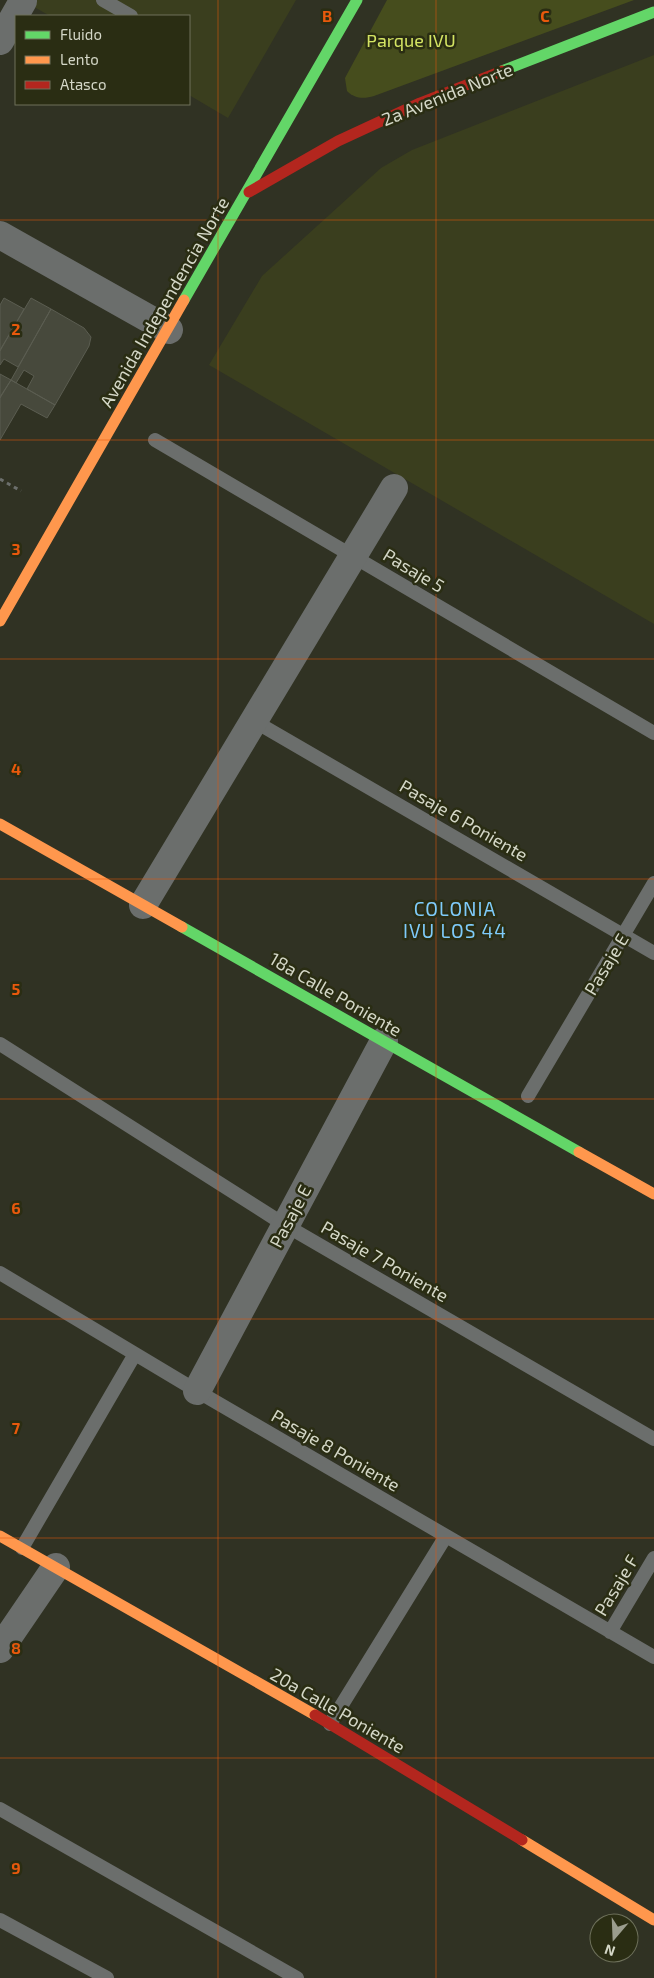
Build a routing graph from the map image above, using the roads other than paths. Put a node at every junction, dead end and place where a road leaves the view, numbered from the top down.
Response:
1 (23, 0) edge
2 (103, 0) edge
3 (357, 0) edge
4 (654, 12) edge
5 (129, 15) edge
6 (0, 41) edge
7 (248, 192) junction
8 (0, 235) edge
9 (168, 330) junction
10 (156, 440) dead end
11 (394, 488) dead end
12 (353, 556) junction
13 (0, 622) edge
14 (254, 721) junction
15 (654, 733) edge
16 (0, 824) edge
17 (654, 883) edge
18 (144, 904) junction
19 (623, 935) junction
20 (654, 953) edge
21 (384, 1041) junction
22 (0, 1044) edge
23 (528, 1096) dead end
24 (654, 1194) edge
25 (285, 1225) junction
26 (0, 1273) edge
27 (135, 1354) junction
28 (197, 1391) junction
29 (654, 1439) edge
30 (0, 1536) edge
31 (446, 1536) junction
32 (22, 1548) junction
33 (654, 1558) edge
34 (56, 1568) junction
35 (610, 1632) junction
36 (0, 1649) edge
37 (654, 1657) edge
38 (330, 1724) junction
39 (0, 1809) edge
40 (0, 1920) edge
41 (654, 1920) edge
42 (107, 1978) edge
43 (297, 1978) edge

1 - 6 street
2 - 5 lane
3 - 7 street, Avenida Independencia Norte
4 - 7 street, 2a Avenida Norte
7 - 9 street, Avenida Independencia Norte
8 - 9 street
9 - 13 street, Avenida Independencia Norte
10 - 12 lane, Pasaje 5
11 - 12 street
12 - 14 street
12 - 15 lane, Pasaje 5
14 - 18 street
14 - 19 lane, Pasaje 6 Poniente
16 - 18 street, 18a Calle Poniente
17 - 19 lane, Pasaje E
18 - 21 street, 18a Calle Poniente
19 - 20 lane, Pasaje 6 Poniente
19 - 23 lane, Pasaje E
21 - 24 street, 18a Calle Poniente
21 - 25 street, Pasaje E
22 - 25 lane, Pasaje 7 Poniente
25 - 28 street, Pasaje E
25 - 29 lane, Pasaje 7 Poniente
26 - 27 lane, Pasaje 8 Poniente
27 - 28 lane, Pasaje 8 Poniente
27 - 32 lane
28 - 31 lane, Pasaje 8 Poniente
30 - 32 street, 20a Calle Poniente
31 - 35 lane, Pasaje 8 Poniente
31 - 38 lane
32 - 34 street, 20a Calle Poniente
33 - 35 lane, Pasaje F
34 - 36 street
34 - 38 street, 20a Calle Poniente
35 - 37 lane, Pasaje 8 Poniente
38 - 41 street, 20a Calle Poniente
39 - 43 lane
40 - 42 lane

